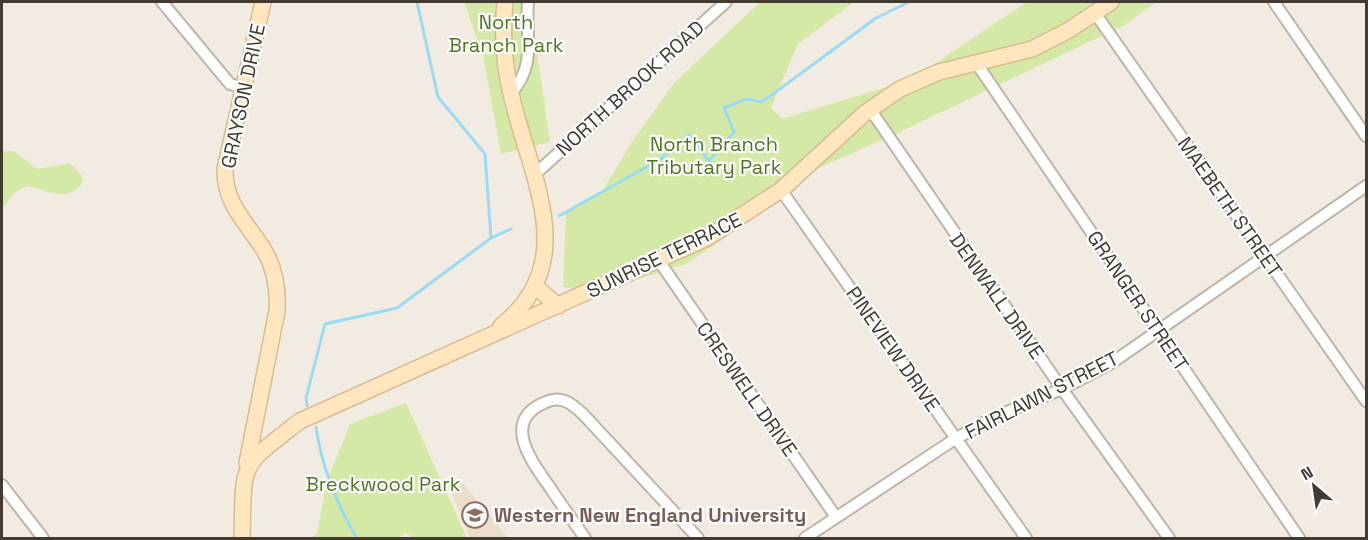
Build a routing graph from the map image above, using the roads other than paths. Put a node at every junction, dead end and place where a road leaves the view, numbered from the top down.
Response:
1 (162, 2) edge
2 (264, 2) edge
3 (505, 2) edge
4 (528, 2) edge
5 (726, 2) edge
6 (1111, 2) edge
7 (1274, 2) edge
8 (1095, 13) junction
9 (976, 64) junction
10 (244, 88) junction
11 (511, 93) junction
12 (870, 109) junction
13 (1366, 136) edge
14 (534, 175) junction
15 (1366, 186) edge
16 (781, 190) junction
17 (1265, 258) junction
18 (659, 261) junction
19 (534, 286) junction
20 (558, 306) junction
21 (1157, 330) junction
22 (486, 337) junction
23 (1062, 389) junction
24 (1366, 401) edge
25 (300, 421) junction
26 (254, 427) junction
27 (954, 439) junction
28 (244, 475) junction
29 (2, 485) edge
30 (836, 517) junction
31 (40, 538) edge
32 (242, 538) edge
33 (585, 538) edge
34 (698, 538) edge
35 (805, 538) edge
36 (1026, 538) edge
37 (1169, 538) edge
38 (1299, 538) edge

1 - 10 street
2 - 10 street, GRAYSON DRIVE
3 - 11 street
4 - 11 street
5 - 14 street, NORTH BROOK ROAD
6 - 8 street, SUNRISE TERRACE
7 - 13 street
8 - 9 street, SUNRISE TERRACE
8 - 17 street, MAEBETH STREET
9 - 12 street, SUNRISE TERRACE
9 - 21 street, GRANGER STREET
10 - 26 street, GRAYSON DRIVE
11 - 14 street
12 - 16 street, SUNRISE TERRACE
12 - 23 street, DENWALL DRIVE
14 - 19 street
15 - 17 street, FAIRLAWN STREET
16 - 18 street, SUNRISE TERRACE
16 - 27 street, PINEVIEW DRIVE
17 - 21 street, FAIRLAWN STREET
17 - 24 street, MAEBETH STREET
18 - 20 street, SUNRISE TERRACE
18 - 30 street, CRESWELL DRIVE
19 - 20 street
19 - 22 street
20 - 22 street, SUNRISE TERRACE
21 - 23 street, FAIRLAWN STREET
21 - 38 street, GRANGER STREET
22 - 25 street, SUNRISE TERRACE
23 - 27 street, FAIRLAWN STREET
23 - 37 street, DENWALL DRIVE
25 - 26 street
25 - 28 street
26 - 28 street, GRAYSON DRIVE
27 - 30 street, FAIRLAWN STREET
27 - 36 street, PINEVIEW DRIVE
28 - 32 street, GRAYSON DRIVE
29 - 31 street
30 - 35 street, FAIRLAWN STREET
33 - 34 street

